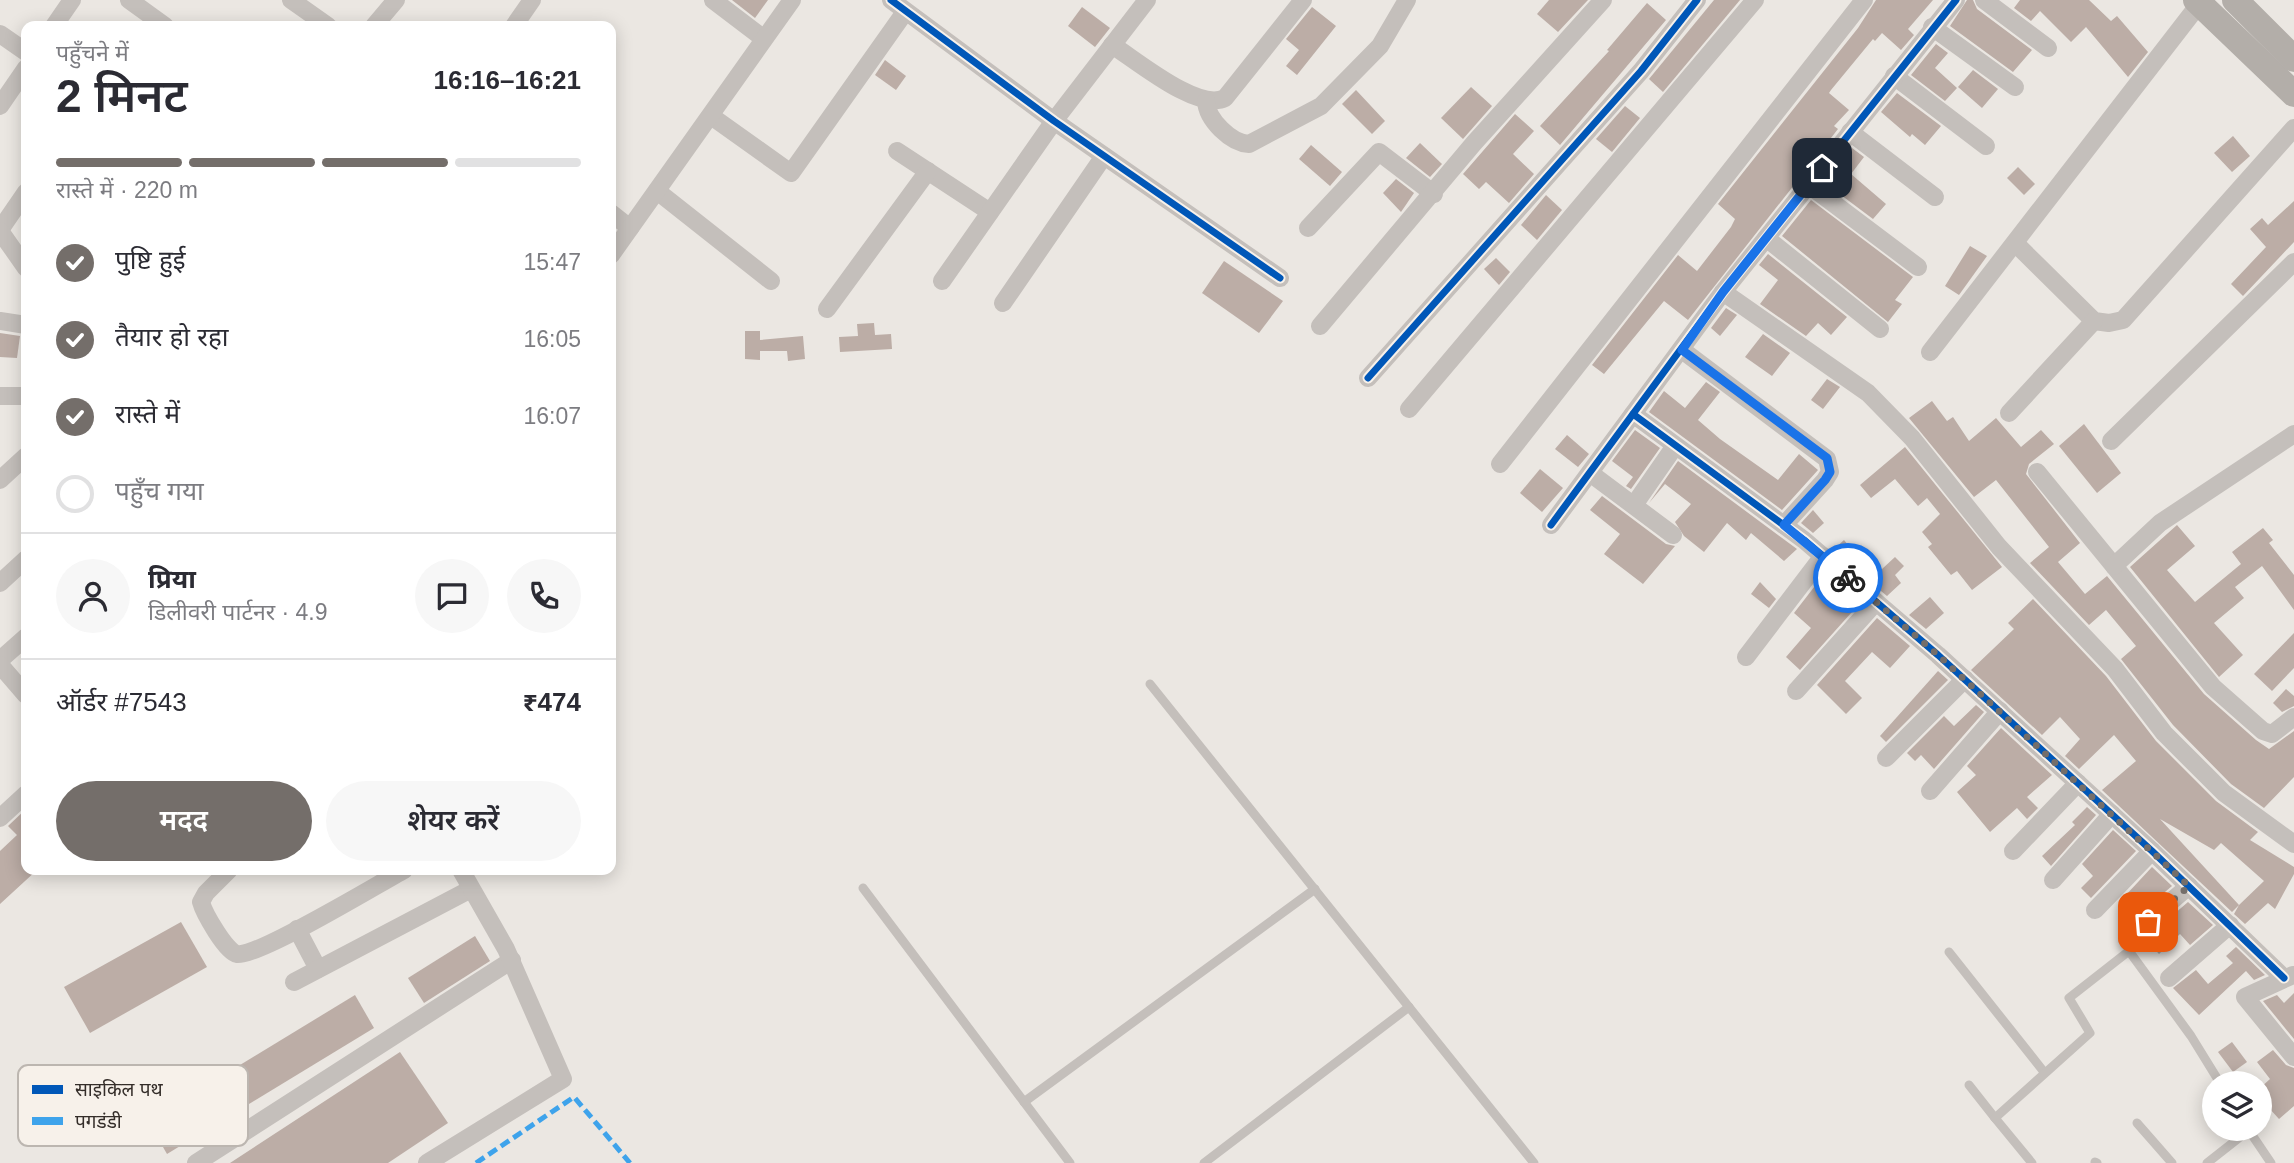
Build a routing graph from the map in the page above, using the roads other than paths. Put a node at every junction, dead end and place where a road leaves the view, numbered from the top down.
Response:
1 (72, 0) edge
2 (129, 0) edge
3 (291, 0) edge
4 (396, 0) edge
5 (532, 0) edge
6 (713, 0) edge
7 (792, 0) edge
8 (1147, 0) edge
9 (1303, 0) edge
10 (1407, 0) edge
11 (1603, 0) edge
12 (1697, 0) edge
13 (1755, 0) edge
14 (1864, 0) edge
15 (1956, 0) edge
16 (1984, 0) edge
17 (2235, 0) edge
18 (2198, 2) edge
19 (898, 6) edge
20 (145, 20) edge
21 (57, 21) edge
22 (321, 21) edge
23 (378, 21) edge
24 (517, 21) edge
25 (1932, 27) junction
26 (0, 34) edge
27 (764, 38) junction
28 (1112, 45) junction
29 (2048, 48) dead end
30 (21, 49) edge
31 (2294, 59) edge
32 (21, 75) edge
33 (1894, 76) junction
34 (2015, 87) dead end
35 (2294, 94) edge
36 (1206, 102) junction
37 (0, 106) edge
38 (710, 116) junction
39 (1054, 121) junction
40 (2294, 128) edge
41 (1850, 132) junction
42 (1986, 146) dead end
43 (897, 150) dead end
44 (1104, 156) junction
45 (928, 171) junction
46 (1809, 185) junction
47 (657, 191) junction
48 (1434, 194) junction
49 (1935, 197) dead end
50 (21, 199) edge
51 (990, 212) junction
52 (616, 217) edge
53 (630, 228) junction
54 (1308, 228) dead end
55 (0, 230) edge
56 (1766, 237) junction
57 (2015, 243) junction
58 (616, 248) edge
59 (21, 261) edge
60 (2294, 262) edge
61 (1918, 267) dead end
62 (1280, 278) dead end
63 (771, 281) dead end
64 (942, 281) dead end
65 (1723, 292) junction
66 (1003, 303) dead end
67 (827, 309) dead end
68 (0, 321) edge
69 (2094, 321) junction
70 (21, 324) edge
71 (1320, 326) dead end
72 (1880, 329) dead end
73 (1682, 350) junction
74 (1930, 352) dead end
75 (1368, 378) dead end
76 (0, 396) edge
77 (21, 396) edge
78 (1409, 410) dead end
79 (2009, 413) dead end
80 (1633, 414) junction
81 (2294, 434) edge
82 (2111, 441) dead end
83 (1675, 446) junction
84 (21, 461) edge
85 (1500, 464) dead end
86 (1590, 472) junction
87 (2037, 472) dead end
88 (0, 480) edge
89 (1634, 505) junction
90 (1551, 525) dead end
91 (1784, 525) junction
92 (1674, 535) dead end
93 (1823, 556) junction
94 (21, 564) edge
95 (2114, 566) junction
96 (0, 583) edge
97 (1876, 602) junction
98 (21, 642) edge
99 (1746, 657) dead end
100 (0, 662) edge
101 (1965, 679) junction
102 (1150, 684) dead end
103 (21, 689) edge
104 (1796, 691) dead end
105 (2000, 711) junction
106 (2294, 717) edge
107 (1886, 758) dead end
108 (2078, 783) junction
109 (1930, 791) dead end
110 (21, 798) edge
111 (2112, 814) junction
112 (0, 818) edge
113 (2294, 844) edge
114 (2013, 851) dead end
115 (2152, 851) junction
116 (224, 875) edge
117 (395, 875) edge
118 (464, 875) edge
119 (2053, 880) dead end
120 (2189, 886) junction
121 (863, 888) dead end
122 (471, 889) junction
123 (1315, 889) junction
124 (2095, 910) dead end
125 (2230, 925) junction
126 (297, 929) junction
127 (2127, 939) dead end
128 (1949, 952) dead end
129 (512, 960) junction
130 (318, 970) junction
131 (2289, 976) edge
132 (2169, 978) dead end
133 (295, 982) dead end
134 (1409, 1007) junction
135 (2294, 1057) edge
136 (2213, 1071) edge
137 (2044, 1072) junction
138 (1969, 1084) dead end
139 (1024, 1102) junction
140 (1995, 1118) junction
141 (2137, 1123) dead end
142 (248, 1130) edge
143 (2235, 1141) edge
144 (2257, 1141) edge
145 (222, 1146) edge
146 (196, 1163) edge
147 (427, 1163) edge
148 (1070, 1163) edge
149 (1204, 1163) edge
150 (1534, 1163) edge
151 (2032, 1163) edge
152 (2172, 1163) edge
153 (2207, 1163) edge
154 (2272, 1163) edge

1 - 21 street
2 - 20 street
3 - 22 street
4 - 23 street
5 - 24 street
6 - 27 street
7 - 27 street
8 - 28 street
9 - 36 street
10 - 36 street
11 - 48 street
12 - 75 street
13 - 78 street
14 - 85 street
15 - 25 street
16 - 29 street
17 - 31 main road
18 - 35 main road
18 - 57 street
19 - 38 street
19 - 39 street
25 - 33 street
25 - 34 street
26 - 30 street
27 - 38 street
28 - 36 street
28 - 39 street
32 - 37 street
33 - 41 street
33 - 42 street
38 - 47 street
39 - 44 street
39 - 51 street
40 - 69 street
41 - 46 street
41 - 49 street
43 - 45 street
44 - 62 street
44 - 66 street
45 - 51 street
45 - 67 street
46 - 56 street
46 - 61 street
47 - 53 street
47 - 63 street
48 - 54 street
48 - 71 street
50 - 55 street
51 - 64 street
52 - 53 street
53 - 58 street
55 - 59 street
56 - 65 street
56 - 72 street
57 - 69 street
57 - 74 street
60 - 82 street
65 - 73 street
65 - 113 street
68 - 70 street
69 - 79 street
73 - 80 street
73 - 91 street
76 - 77 street
80 - 83 street
80 - 86 street
81 - 95 street
83 - 89 street
83 - 91 street
84 - 88 street
86 - 89 street
86 - 90 street
87 - 95 street
89 - 92 street
91 - 93 street
93 - 97 street
93 - 99 street
94 - 96 street
95 - 106 street
97 - 101 street
97 - 104 street
98 - 100 street
100 - 103 street
101 - 105 street
101 - 107 street
102 - 123 lane
105 - 108 street
105 - 109 street
108 - 111 street
108 - 114 street
110 - 112 street
111 - 115 street
111 - 119 street
115 - 120 street
115 - 124 street
116 - 126 street
117 - 126 street
118 - 122 street
120 - 125 street
120 - 127 street
121 - 139 lane
122 - 129 street
122 - 130 street
123 - 134 lane
123 - 139 lane
125 - 131 street
125 - 132 street
126 - 130 street
128 - 137 lane
129 - 142 street
129 - 147 street
130 - 133 street
131 - 135 street
134 - 149 lane
134 - 150 lane
136 - 137 lane
137 - 140 lane
138 - 140 lane
139 - 148 lane
140 - 151 lane
141 - 152 lane
143 - 153 lane
144 - 154 lane
145 - 146 street

